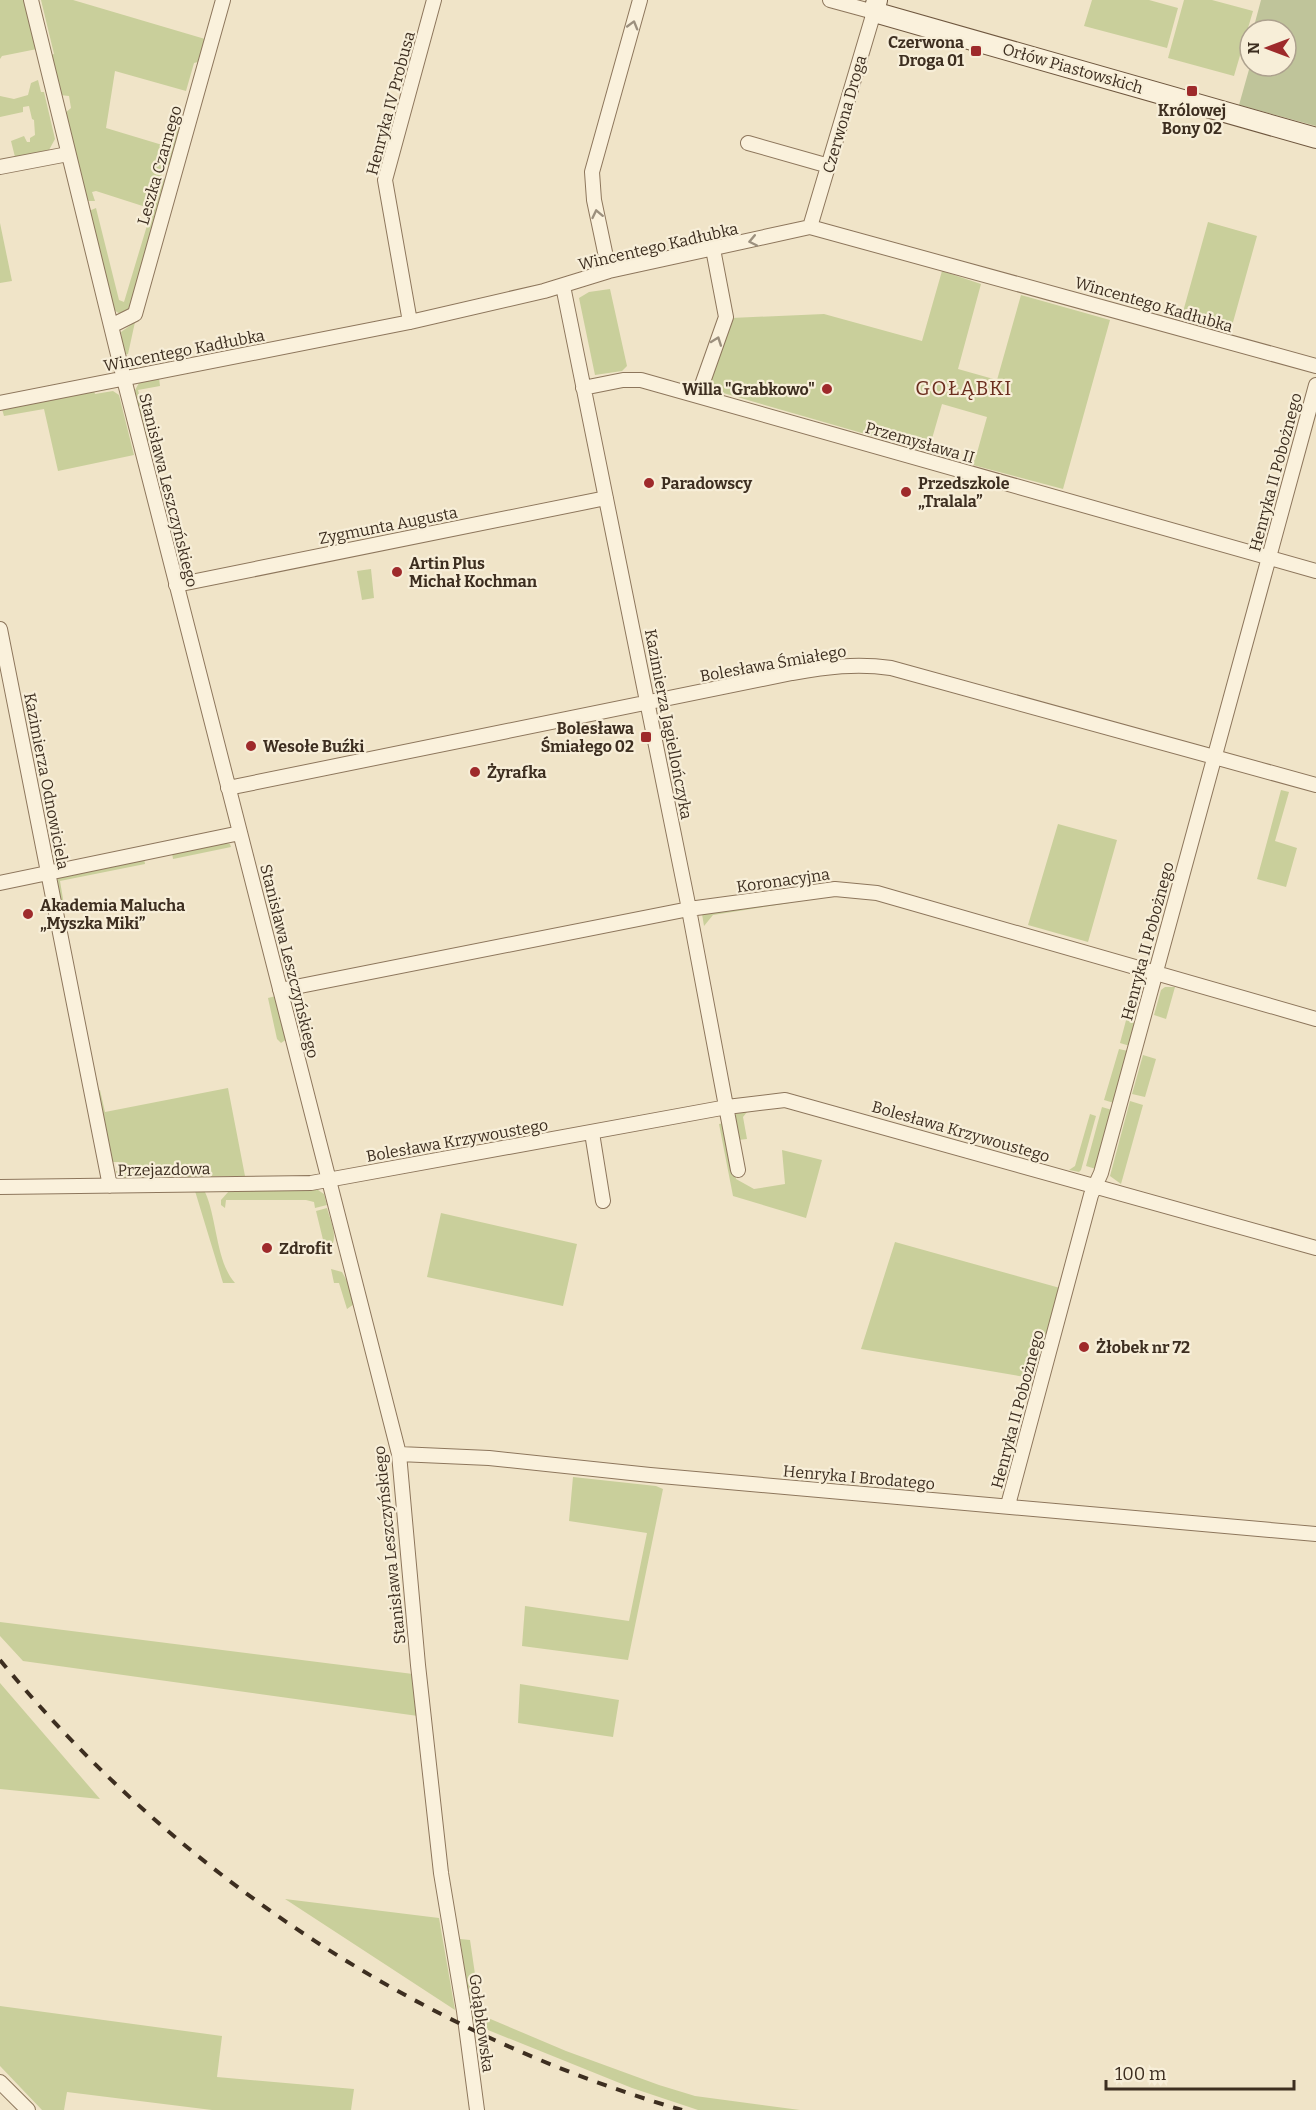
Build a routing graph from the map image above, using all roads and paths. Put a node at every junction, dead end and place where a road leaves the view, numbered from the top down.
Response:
1 (31, 0) edge
2 (223, 0) edge
3 (434, 0) edge
4 (640, 0) edge
5 (830, 0) edge
6 (876, 6) edge
7 (1316, 138) edge
8 (748, 143) dead end
9 (68, 154) junction
10 (829, 166) junction
11 (0, 168) edge
12 (810, 227) junction
13 (713, 249) junction
14 (609, 271) junction
15 (563, 286) junction
16 (410, 322) junction
17 (111, 326) junction
18 (1316, 366) edge
19 (124, 379) junction
20 (1316, 385) edge
21 (583, 388) junction
22 (698, 396) junction
23 (0, 404) edge
24 (606, 498) junction
25 (1269, 557) junction
26 (1316, 571) edge
27 (176, 585) junction
28 (0, 629) edge
29 (648, 703) junction
30 (1215, 758) junction
31 (1316, 786) edge
32 (228, 788) junction
33 (240, 833) junction
34 (48, 873) junction
35 (0, 883) edge
36 (688, 909) junction
37 (1155, 974) junction
38 (280, 990) junction
39 (1316, 1019) edge
40 (727, 1107) junction
41 (592, 1133) junction
42 (738, 1170) dead end
43 (327, 1180) junction
44 (1094, 1185) junction
45 (110, 1186) junction
46 (0, 1187) edge
47 (603, 1201) dead end
48 (1316, 1248) edge
49 (399, 1454) junction
50 (1008, 1505) junction
51 (1316, 1534) edge
52 (452, 1942) joint
53 (0, 2082) edge
54 (28, 2110) edge
55 (477, 2110) edge

1 - 9 street, Stanisława Leszczyńskiego
2 - 17 street, Leszka Czarnego
3 - 16 street, Henryka IV Probusa
14 -> 4 street
5 - 6 street, Orłów Piastowskich
6 - 7 street, Orłów Piastowskich
6 - 10 street, Czerwona Droga
8 - 10 street
9 - 11 street
9 - 17 street, Stanisława Leszczyńskiego
10 - 12 street, Czerwona Droga
12 -> 13 street, Wincentego Kadłubka
12 - 18 street, Wincentego Kadłubka
13 - 14 street, Wincentego Kadłubka
22 -> 13 street
14 - 15 street, Wincentego Kadłubka
15 - 16 street, Wincentego Kadłubka
15 - 21 street, Kazimierza Jagiellończyka
16 - 19 street, Wincentego Kadłubka
17 - 19 street, Stanisława Leszczyńskiego
19 - 23 street, Wincentego Kadłubka
19 - 27 street, Stanisława Leszczyńskiego
20 - 25 street, Henryka II Pobożnego
21 - 22 street, Przemysława II
21 - 24 street, Kazimierza Jagiellończyka
22 - 25 street, Przemysława II
24 - 27 street, Zygmunta Augusta
24 - 29 street, Kazimierza Jagiellończyka
25 - 26 street, Przemysława II
25 - 30 street, Henryka II Pobożnego
27 - 32 street, Stanisława Leszczyńskiego
28 - 34 street, Kazimierza Odnowiciela
29 - 30 street, Bolesława Śmiałego
29 - 32 street, Bolesława Śmiałego
29 - 36 street, Kazimierza Jagiellończyka
30 - 31 street, Bolesława Śmiałego
30 - 37 street, Henryka II Pobożnego
32 - 33 street, Stanisława Leszczyńskiego
33 - 34 street
33 - 38 street, Stanisława Leszczyńskiego
34 - 35 street
34 - 45 street, Kazimierza Odnowiciela
36 - 37 street, Koronacyjna
36 - 38 street, Koronacyjna
36 - 40 street, Kazimierza Jagiellończyka
37 - 39 street, Koronacyjna
37 - 44 street, Henryka II Pobożnego
38 - 43 street, Stanisława Leszczyńskiego
40 - 41 street, Bolesława Krzywoustego
40 - 42 street, Kazimierza Jagiellończyka
40 - 44 street, Bolesława Krzywoustego
41 - 43 street, Bolesława Krzywoustego
41 - 47 street
43 - 45 street, Przejazdowa
43 - 49 street, Stanisława Leszczyńskiego
44 - 48 street, Bolesława Krzywoustego
44 - 50 street, Henryka II Pobożnego
45 - 46 street, Przejazdowa
49 - 50 street, Henryka I Brodatego
49 - 52 street, Stanisława Leszczyńskiego
50 - 51 street, Henryka I Brodatego
52 - 55 street, Gołąbkowska
53 - 54 street

